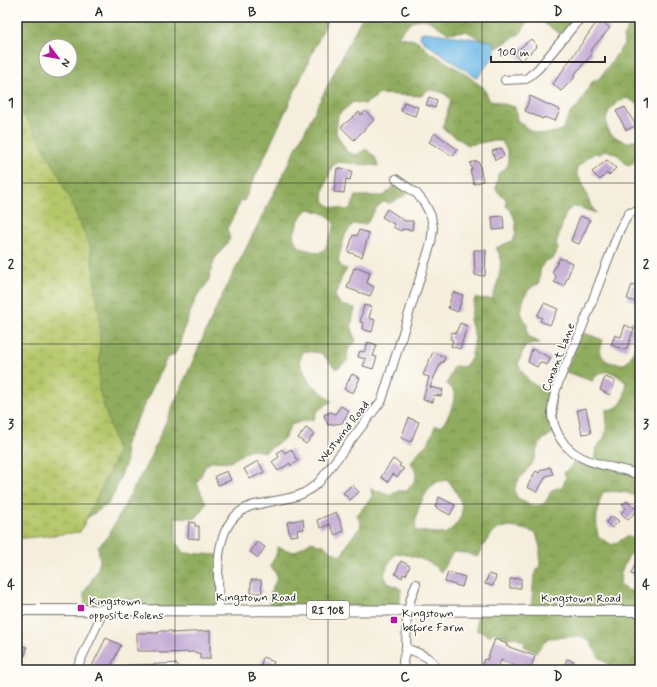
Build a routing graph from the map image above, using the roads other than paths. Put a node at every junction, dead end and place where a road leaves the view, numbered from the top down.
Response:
1 (581, 17) edge
2 (505, 80) dead end
3 (396, 179) dead end
4 (640, 211) edge
5 (640, 475) edge
6 (416, 584) dead end
7 (17, 610) edge
8 (219, 610) junction
9 (408, 611) junction
10 (640, 611) edge
11 (103, 612) junction
12 (406, 648) junction
13 (76, 670) edge
14 (126, 670) edge
15 (173, 670) edge
16 (404, 670) edge
17 (436, 670) edge

1 - 2 street
3 - 8 street, Westwind Road
4 - 5 street, Conant Lane
6 - 9 street
7 - 11 main road, Kingstown Road / RI 108
8 - 9 main road, Kingstown Road / RI 108
8 - 11 main road, Kingstown Road / RI 108
9 - 10 main road, Kingstown Road / RI 108
9 - 12 street
11 - 13 street
12 - 16 street
12 - 17 street
14 - 15 street

